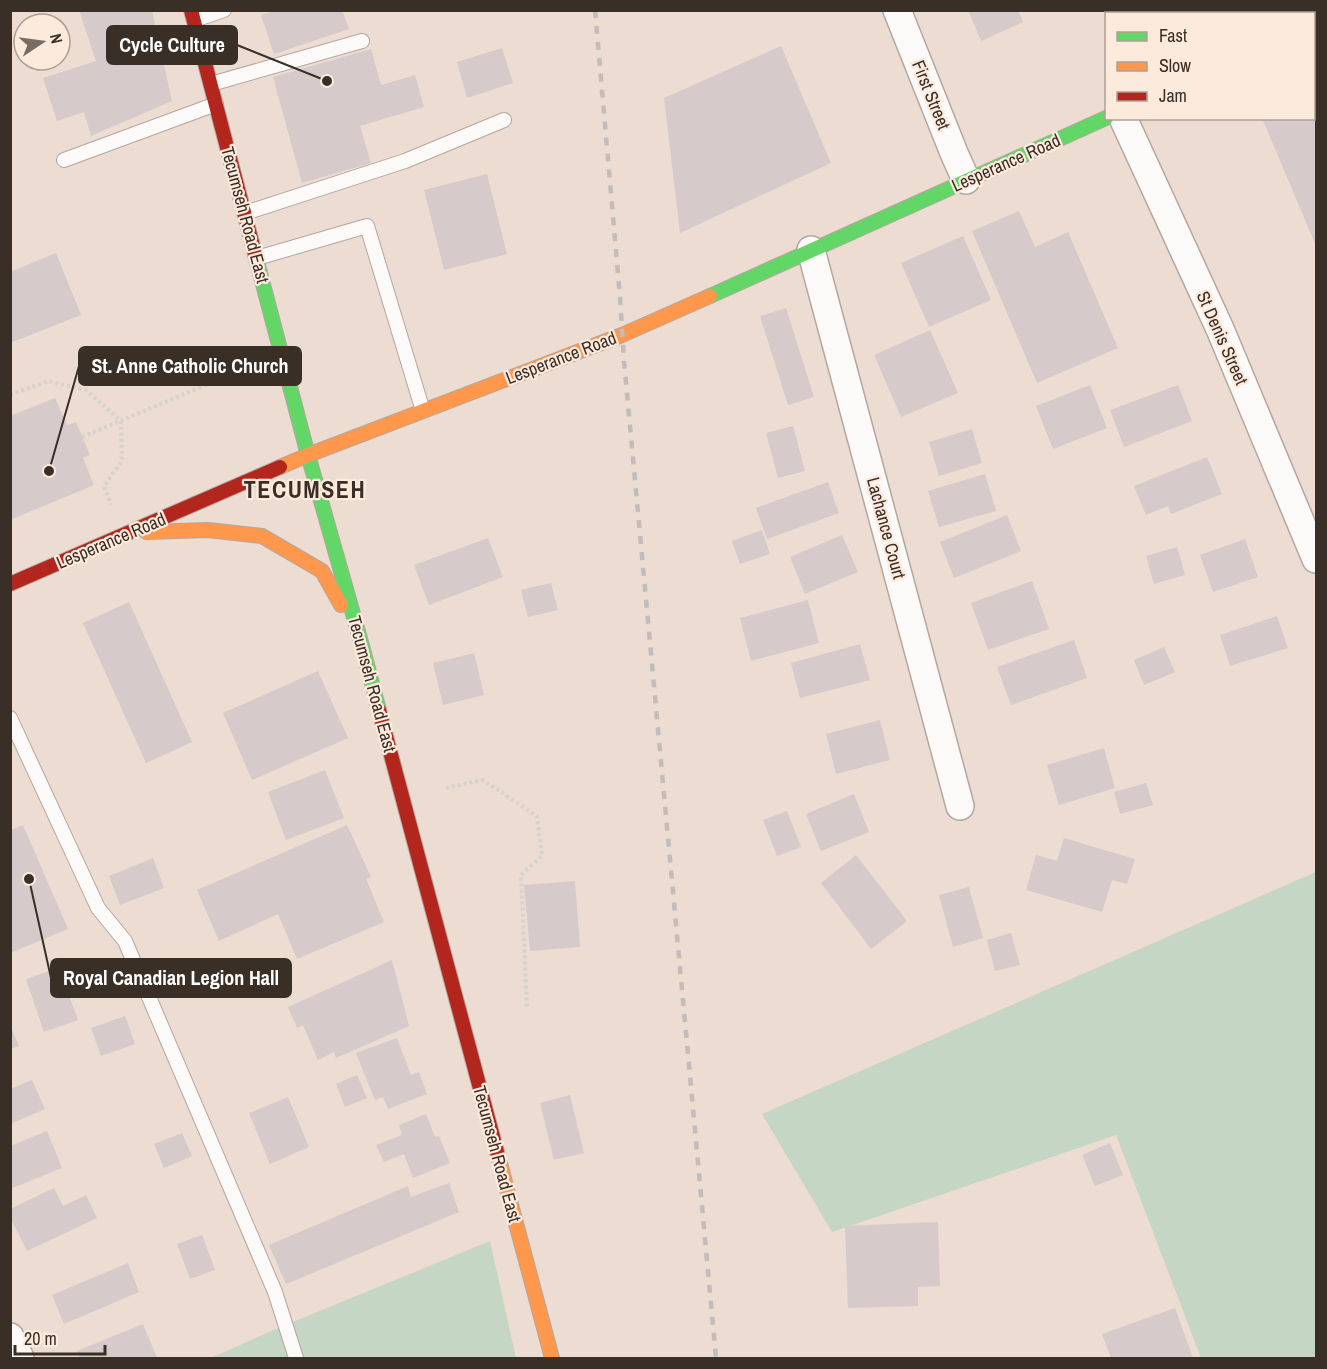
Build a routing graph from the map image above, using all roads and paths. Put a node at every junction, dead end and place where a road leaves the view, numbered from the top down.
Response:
1 (224, 10) edge
2 (897, 10) edge
3 (192, 15) edge
4 (362, 41) dead end
5 (211, 84) junction
6 (216, 104) junction
7 (1105, 119) edge
8 (504, 120) dead end
9 (1124, 120) edge
10 (64, 160) dead end
11 (966, 180) junction
12 (245, 213) junction
13 (811, 250) junction
14 (257, 258) junction
15 (237, 372) dead end
16 (10, 395) edge
17 (423, 411) junction
18 (121, 421) junction
19 (82, 437) dead end
20 (308, 454) junction
21 (111, 505) dead end
22 (130, 533) junction
23 (1314, 546) edge
24 (10, 584) edge
25 (361, 642) junction
26 (10, 718) edge
27 (446, 788) dead end
28 (960, 806) dead end
29 (527, 1009) dead end
30 (10, 1337) edge
31 (20, 1359) edge
32 (296, 1359) edge
33 (552, 1359) edge

1 - 3 lane
2 - 11 street, First Street
3 - 5 main road, Tecumseh Road East
4 - 5 lane
5 - 6 main road, Tecumseh Road East
6 - 10 lane
6 - 12 main road, Tecumseh Road East
7 - 11 main road, Lesperance Road
8 - 12 lane
9 - 23 street, St Denis Street
11 - 13 main road, Lesperance Road
12 - 14 main road, Tecumseh Road East
13 - 17 main road, Lesperance Road
13 - 28 street, Lachance Court
14 - 17 lane
14 - 20 main road, Tecumseh Road East
15 - 18 path
16 - 18 path
17 - 20 main road, Lesperance Road
18 - 19 path
18 - 21 path
20 - 22 main road, Lesperance Road
20 - 25 main road, Tecumseh Road East
22 - 24 main road, Lesperance Road
22 - 25 main road
25 - 33 main road, Tecumseh Road East
26 - 32 lane
27 - 29 path
30 - 31 street

